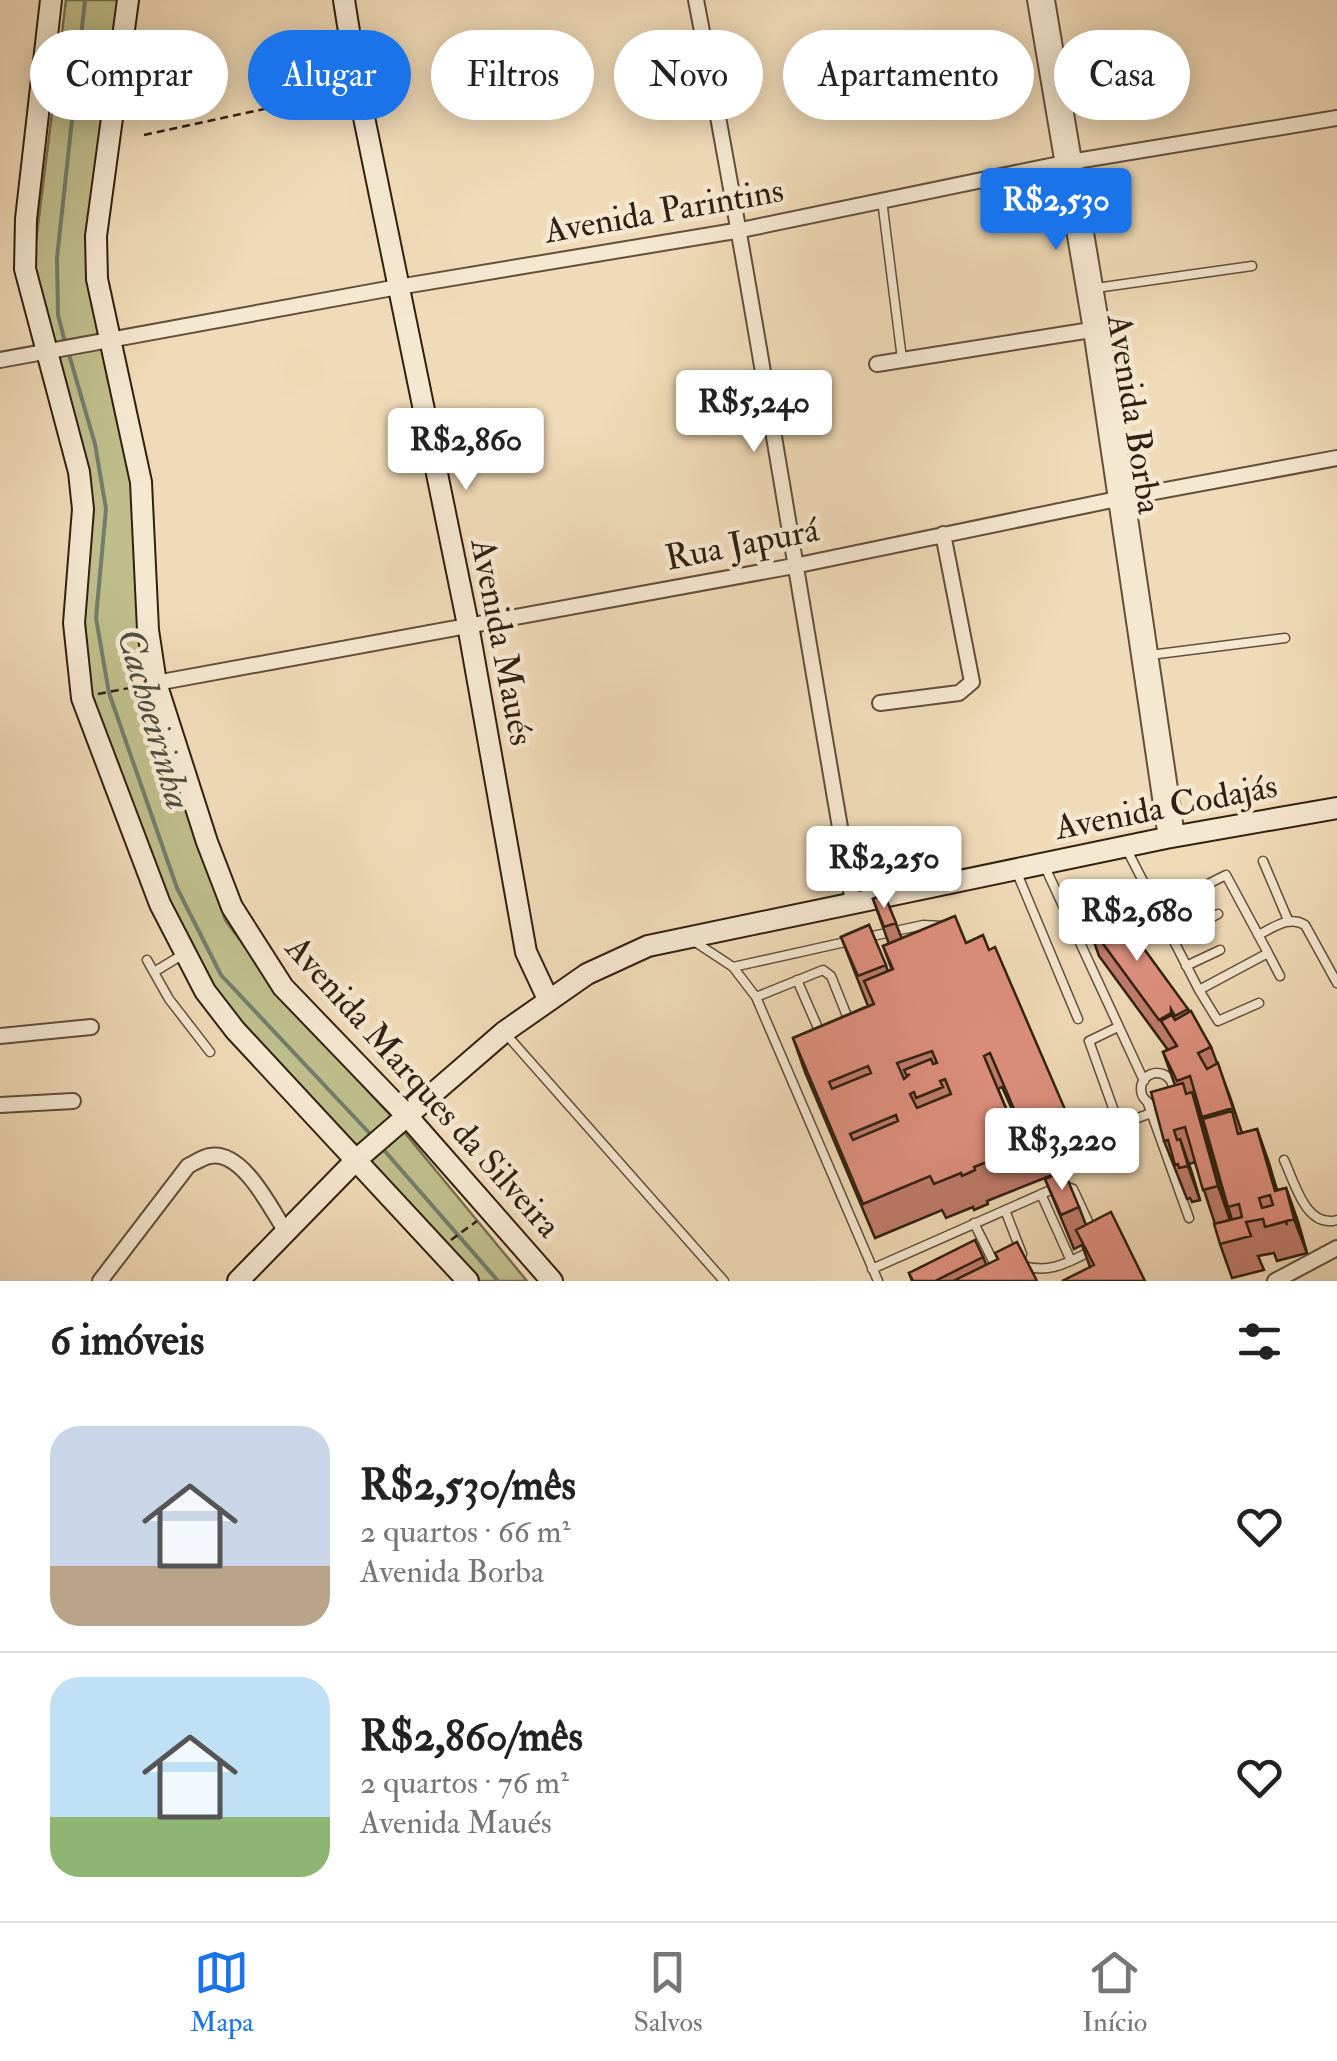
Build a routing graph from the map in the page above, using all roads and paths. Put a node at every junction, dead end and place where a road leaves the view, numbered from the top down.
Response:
1 (50, 0) edge
2 (128, 0) edge
3 (344, 0) edge
4 (696, 0) edge
5 (1035, 0) edge
6 (1047, 0) edge
7 (349, 30) edge
8 (248, 113) edge
9 (1337, 118) edge
10 (364, 120) edge
11 (144, 136) dead end
12 (1069, 162) junction
13 (882, 200) junction
14 (740, 230) junction
15 (1252, 266) dead end
16 (398, 287) junction
17 (1096, 288) junction
18 (1091, 330) junction
19 (106, 340) junction
20 (50, 352) junction
21 (0, 360) edge
22 (902, 360) junction
23 (877, 364) dead end
24 (1337, 458) edge
25 (1122, 498) junction
26 (942, 534) junction
27 (794, 566) junction
28 (468, 626) junction
29 (1285, 638) dead end
30 (1150, 655) junction
31 (148, 685) junction
32 (95, 695) dead end
33 (880, 703) dead end
34 (1337, 808) edge
35 (1172, 837) junction
36 (1125, 846) junction
37 (1263, 860) dead end
38 (1043, 863) junction
39 (1016, 868) junction
40 (853, 902) junction
41 (1156, 910) junction
42 (1218, 914) dead end
43 (1288, 920) junction
44 (955, 931) edge
45 (1258, 935) junction
46 (689, 938) junction
47 (1170, 939) junction
48 (1220, 950) dead end
49 (186, 953) junction
50 (1268, 953) junction
51 (147, 960) dead end
52 (1186, 966) junction
53 (733, 967) junction
54 (154, 972) junction
55 (1280, 976) dead end
56 (797, 980) junction
57 (1337, 983) edge
58 (1199, 990) junction
59 (756, 998) junction
60 (548, 999) junction
61 (1259, 1003) dead end
62 (1078, 1019) dead end
63 (91, 1027) dead end
64 (1118, 1027) junction
65 (842, 1029) edge
66 (504, 1032) junction
67 (832, 1034) edge
68 (0, 1036) edge
69 (210, 1052) dead end
70 (1144, 1081) junction
71 (73, 1101) dead end
72 (1146, 1101) junction
73 (0, 1105) edge
74 (1152, 1113) junction
75 (402, 1122) junction
76 (1119, 1125) junction
77 (1127, 1147) dead end
78 (361, 1156) junction
79 (1284, 1160) dead end
80 (1041, 1194) junction
81 (1005, 1210) junction
82 (1190, 1218) dead end
83 (478, 1220) dead end
84 (1337, 1220) edge
85 (974, 1223) junction
86 (286, 1232) junction
87 (938, 1239) junction
88 (442, 1246) dead end
89 (1337, 1248) edge
90 (944, 1252) edge
91 (1071, 1261) junction
92 (994, 1263) junction
93 (981, 1268) edge
94 (1028, 1268) junction
95 (872, 1269) junction
96 (100, 1281) edge
97 (238, 1281) edge
98 (468, 1281) edge
99 (552, 1281) edge
100 (724, 1281) edge
101 (878, 1281) edge
102 (1275, 1281) edge

1 - 20 street
2 - 19 street, Avenida Marques da Silveira
3 - 7 street, Avenida Maués
4 - 14 street
5 - 12 street, Avenida Borba
6 - 12 street, Avenida Borba
8 - 11 path
9 - 12 street, Avenida Parintins
10 - 16 street, Avenida Maués
12 - 13 street, Avenida Parintins
12 - 17 street, Avenida Borba
12 - 18 street, Avenida Borba
13 - 14 street, Avenida Parintins
13 - 22 lane
14 - 16 street, Avenida Parintins
14 - 27 street
15 - 17 lane
16 - 19 street, Avenida Parintins
16 - 28 street, Avenida Maués
17 - 25 street, Avenida Borba
18 - 22 street
18 - 25 street, Avenida Borba
19 - 20 street, Avenida Parintins
19 - 31 street, Avenida Marques da Silveira
20 - 21 street, Avenida Parintins
20 - 49 street
22 - 23 street
24 - 25 street, Rua Japurá
25 - 26 street, Rua Japurá
25 - 30 street, Avenida Borba
25 - 35 street, Avenida Borba
26 - 27 street, Rua Japurá
26 - 33 street
27 - 28 street, Rua Japurá
27 - 40 street
28 - 31 street, Rua Japurá
28 - 60 street, Avenida Maués
29 - 30 lane
30 - 35 street, Avenida Borba
31 - 32 path
31 - 75 street, Avenida Marques da Silveira
34 - 35 street, Avenida Codajás
35 - 36 street, Avenida Codajás
36 - 38 street, Avenida Codajás
36 - 41 lane
37 - 43 lane
38 - 39 street, Avenida Codajás
38 - 64 lane
39 - 40 street, Avenida Codajás
39 - 62 lane
40 - 46 street, Avenida Codajás
41 - 45 lane
41 - 47 lane
42 - 47 lane
43 - 45 lane
43 - 57 lane
44 - 53 lane
45 - 50 lane
46 - 53 lane
46 - 60 street, Avenida Codajás
47 - 52 lane
48 - 52 lane
49 - 54 lane
49 - 78 street
50 - 55 lane
50 - 58 lane
51 - 54 lane
52 - 58 lane
53 - 59 lane
54 - 69 lane
56 - 59 lane
56 - 65 lane
56 - 67 lane
58 - 61 lane
59 - 95 lane
60 - 66 street, Avenida Codajás
63 - 68 street
64 - 70 lane
64 - 76 lane
66 - 75 street, Avenida Codajás
66 - 100 lane
70 - 72 lane
70 - 72 lane
71 - 73 street
72 - 74 lane
74 - 76 lane
74 - 82 lane
75 - 78 street, Avenida Codajás
75 - 99 street, Avenida Marques da Silveira
76 - 77 lane
78 - 86 street, Avenida Codajás
78 - 98 street
79 - 84 lane
80 - 81 lane
80 - 91 lane
80 - 91 lane
81 - 85 lane
81 - 94 lane
83 - 88 path
85 - 87 lane
85 - 92 lane
86 - 96 street
86 - 97 street, Avenida Codajás
87 - 90 lane
87 - 95 lane
89 - 102 street
91 - 94 lane
92 - 93 lane
92 - 94 lane
95 - 101 lane

